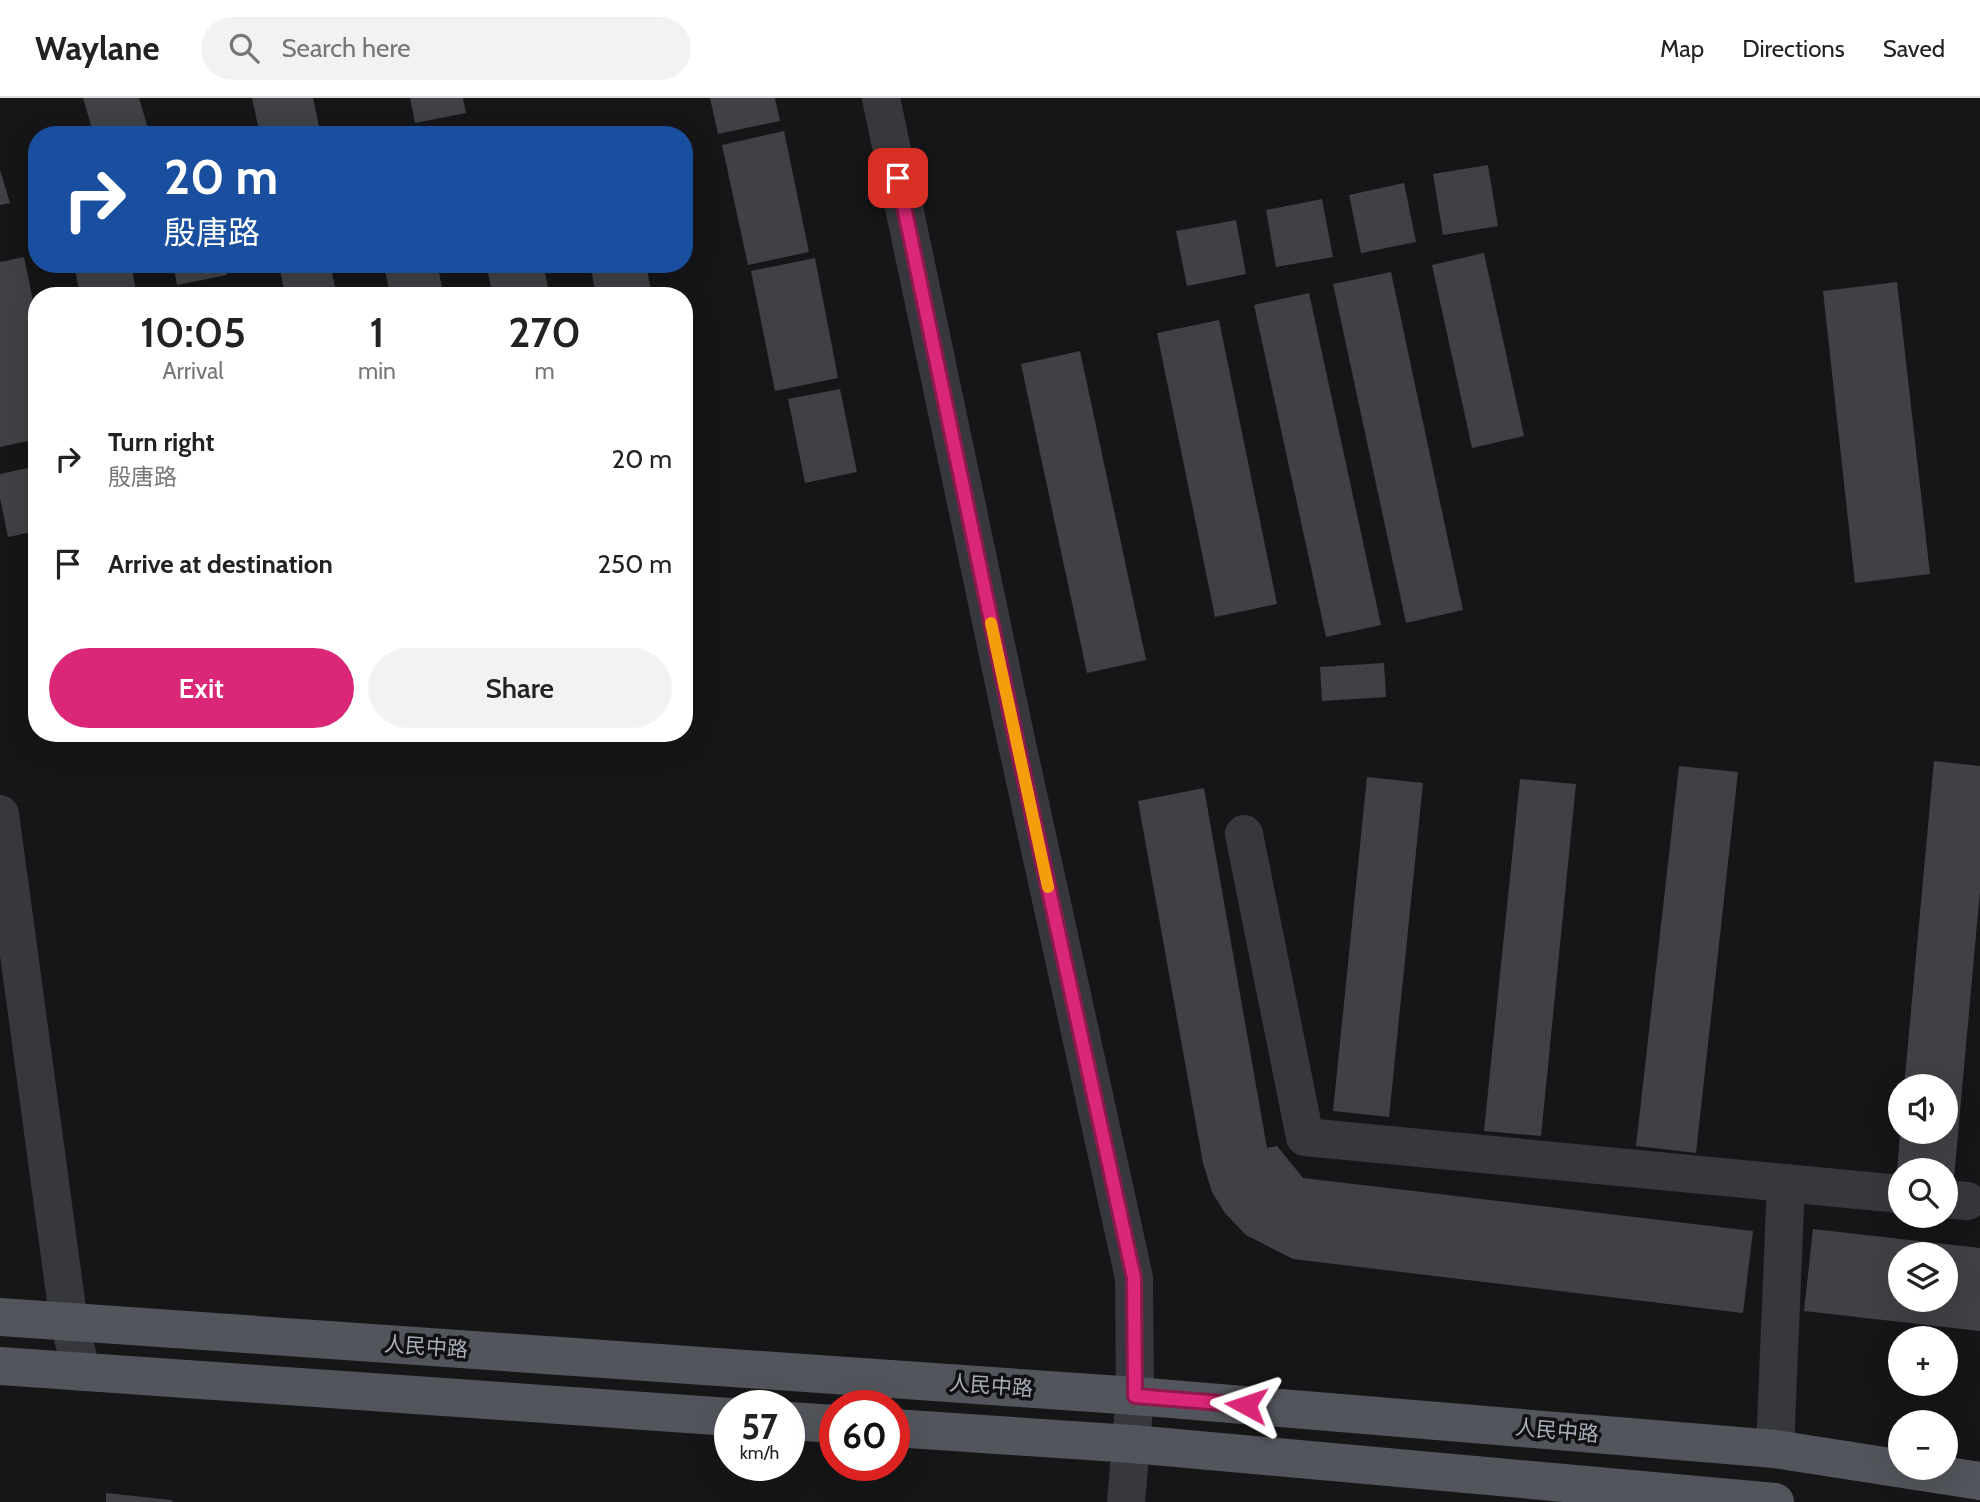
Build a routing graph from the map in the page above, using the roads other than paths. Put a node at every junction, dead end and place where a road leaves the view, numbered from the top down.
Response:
1 (881, 98) edge
2 (0, 814) edge
3 (1244, 834) dead end
4 (1786, 1183) junction
5 (1888, 1193) edge
6 (0, 1318) edge
7 (69, 1323) junction
8 (0, 1366) edge
9 (82, 1372) junction
10 (1135, 1396) junction
11 (714, 1415) edge
12 (910, 1429) edge
13 (1132, 1444) junction
14 (1774, 1449) junction
15 (1980, 1481) edge
16 (1126, 1502) edge
17 (1775, 1502) edge

1 - 10 street
2 - 7 street
3 - 4 street
4 - 5 street
4 - 14 street
6 - 7 main road, 人民中路
7 - 9 street
7 - 10 main road, 人民中路
8 - 9 main road
9 - 11 main road
10 - 13 street
10 - 14 main road, 人民中路
12 - 13 main road
13 - 16 street
13 - 17 main road
14 - 15 main road, 人民中路

